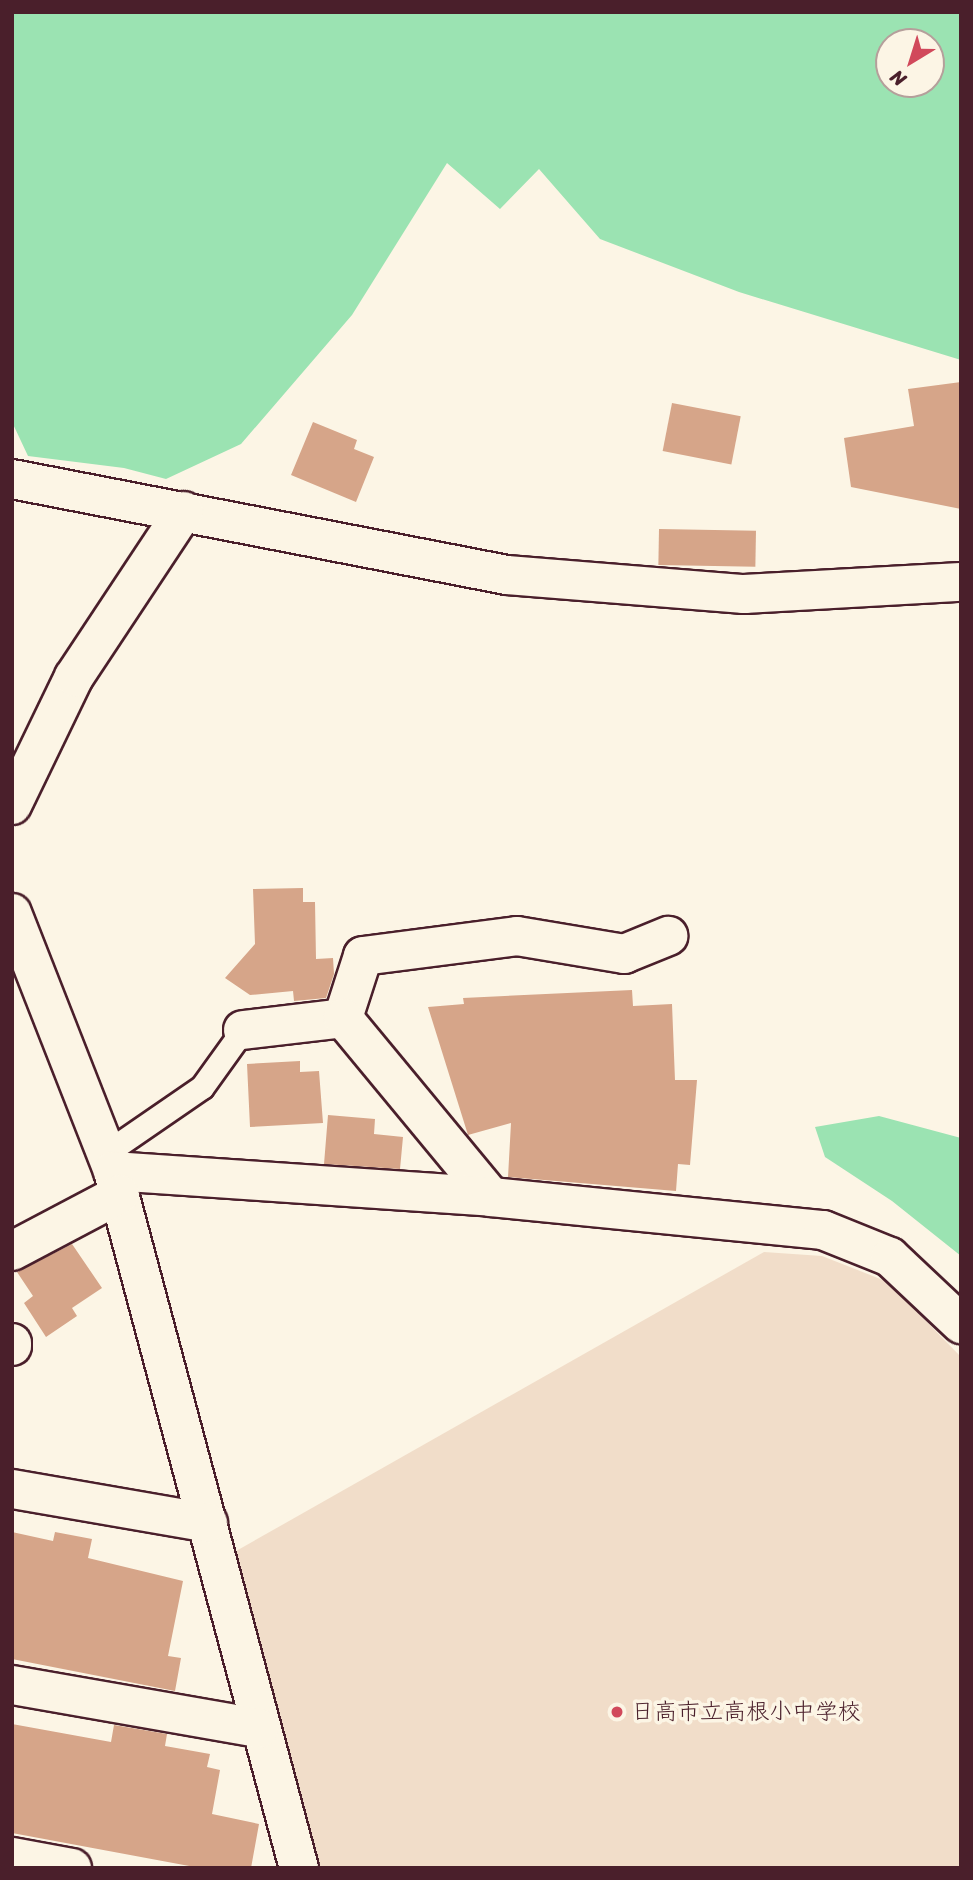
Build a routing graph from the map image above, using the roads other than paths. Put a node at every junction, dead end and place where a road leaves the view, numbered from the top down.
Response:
1 (12, 479) edge
2 (184, 512) junction
3 (961, 582) edge
4 (12, 805) edge
5 (12, 913) edge
6 (668, 936) dead end
7 (343, 1018) junction
8 (243, 1030) joint
9 (113, 1173) junction
10 (491, 1197) junction
11 (12, 1251) edge
12 (961, 1324) edge
13 (12, 1489) edge
14 (208, 1523) junction
15 (12, 1685) edge
16 (259, 1728) junction
17 (12, 1857) edge
18 (72, 1868) edge
19 (299, 1868) edge

1 - 2 street
2 - 3 street
2 - 4 street
5 - 9 street
6 - 7 street
7 - 8 street
7 - 10 street
8 - 9 lane
9 - 10 street
9 - 11 street
9 - 14 street
10 - 12 street
13 - 14 street
14 - 16 street
15 - 16 street
16 - 19 street
17 - 18 street

